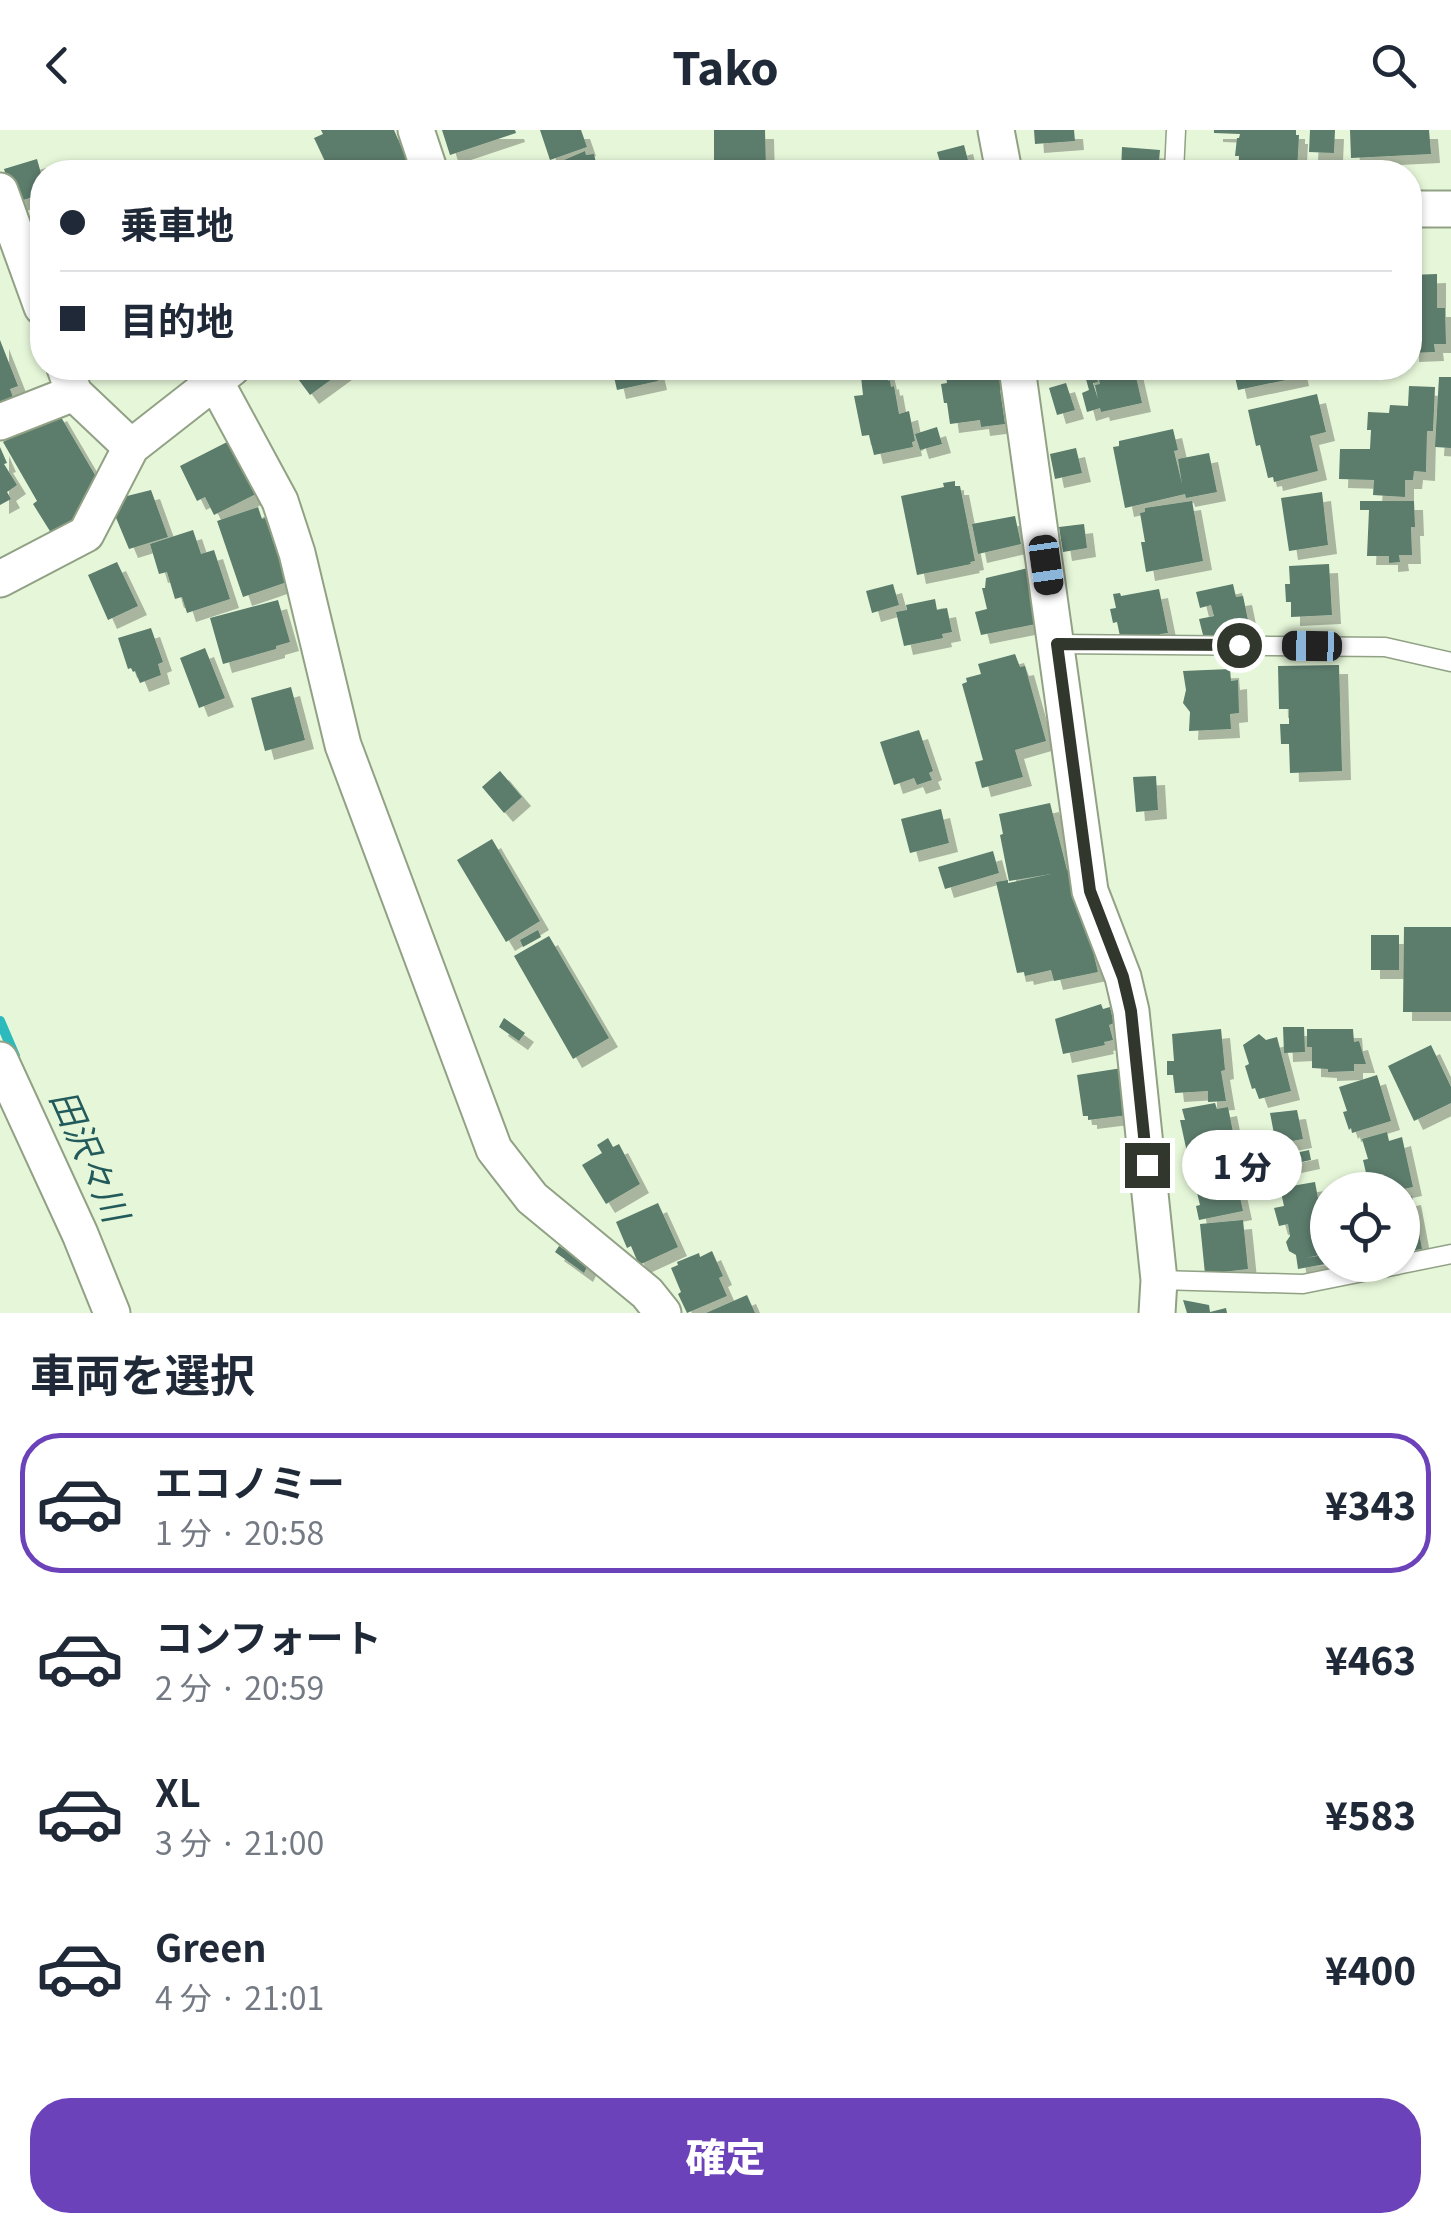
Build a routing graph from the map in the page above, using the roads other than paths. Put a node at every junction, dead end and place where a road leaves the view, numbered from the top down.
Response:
1 (416, 130) edge
2 (996, 130) edge
3 (1176, 130) edge
4 (426, 160) edge
5 (1002, 160) edge
6 (1175, 160) edge
7 (0, 191) edge
8 (1422, 209) edge
9 (1451, 209) edge
10 (30, 274) edge
11 (69, 380) edge
12 (216, 380) edge
13 (227, 380) edge
14 (1019, 380) edge
15 (0, 422) edge
16 (131, 447) junction
17 (0, 579) edge
18 (1057, 644) junction
19 (1451, 662) edge
20 (0, 1060) edge
21 (1451, 1254) edge
22 (1420, 1260) edge
23 (1312, 1282) edge
24 (1158, 1297) edge
25 (112, 1313) edge
26 (663, 1313) edge

1 - 4 street
2 - 5 street
3 - 6 lane
7 - 10 street
8 - 9 street
11 - 15 street
11 - 16 street
12 - 16 street
13 - 26 street
14 - 18 street
16 - 17 street
18 - 19 lane
18 - 24 street
20 - 25 street
21 - 22 lane
23 - 24 lane

